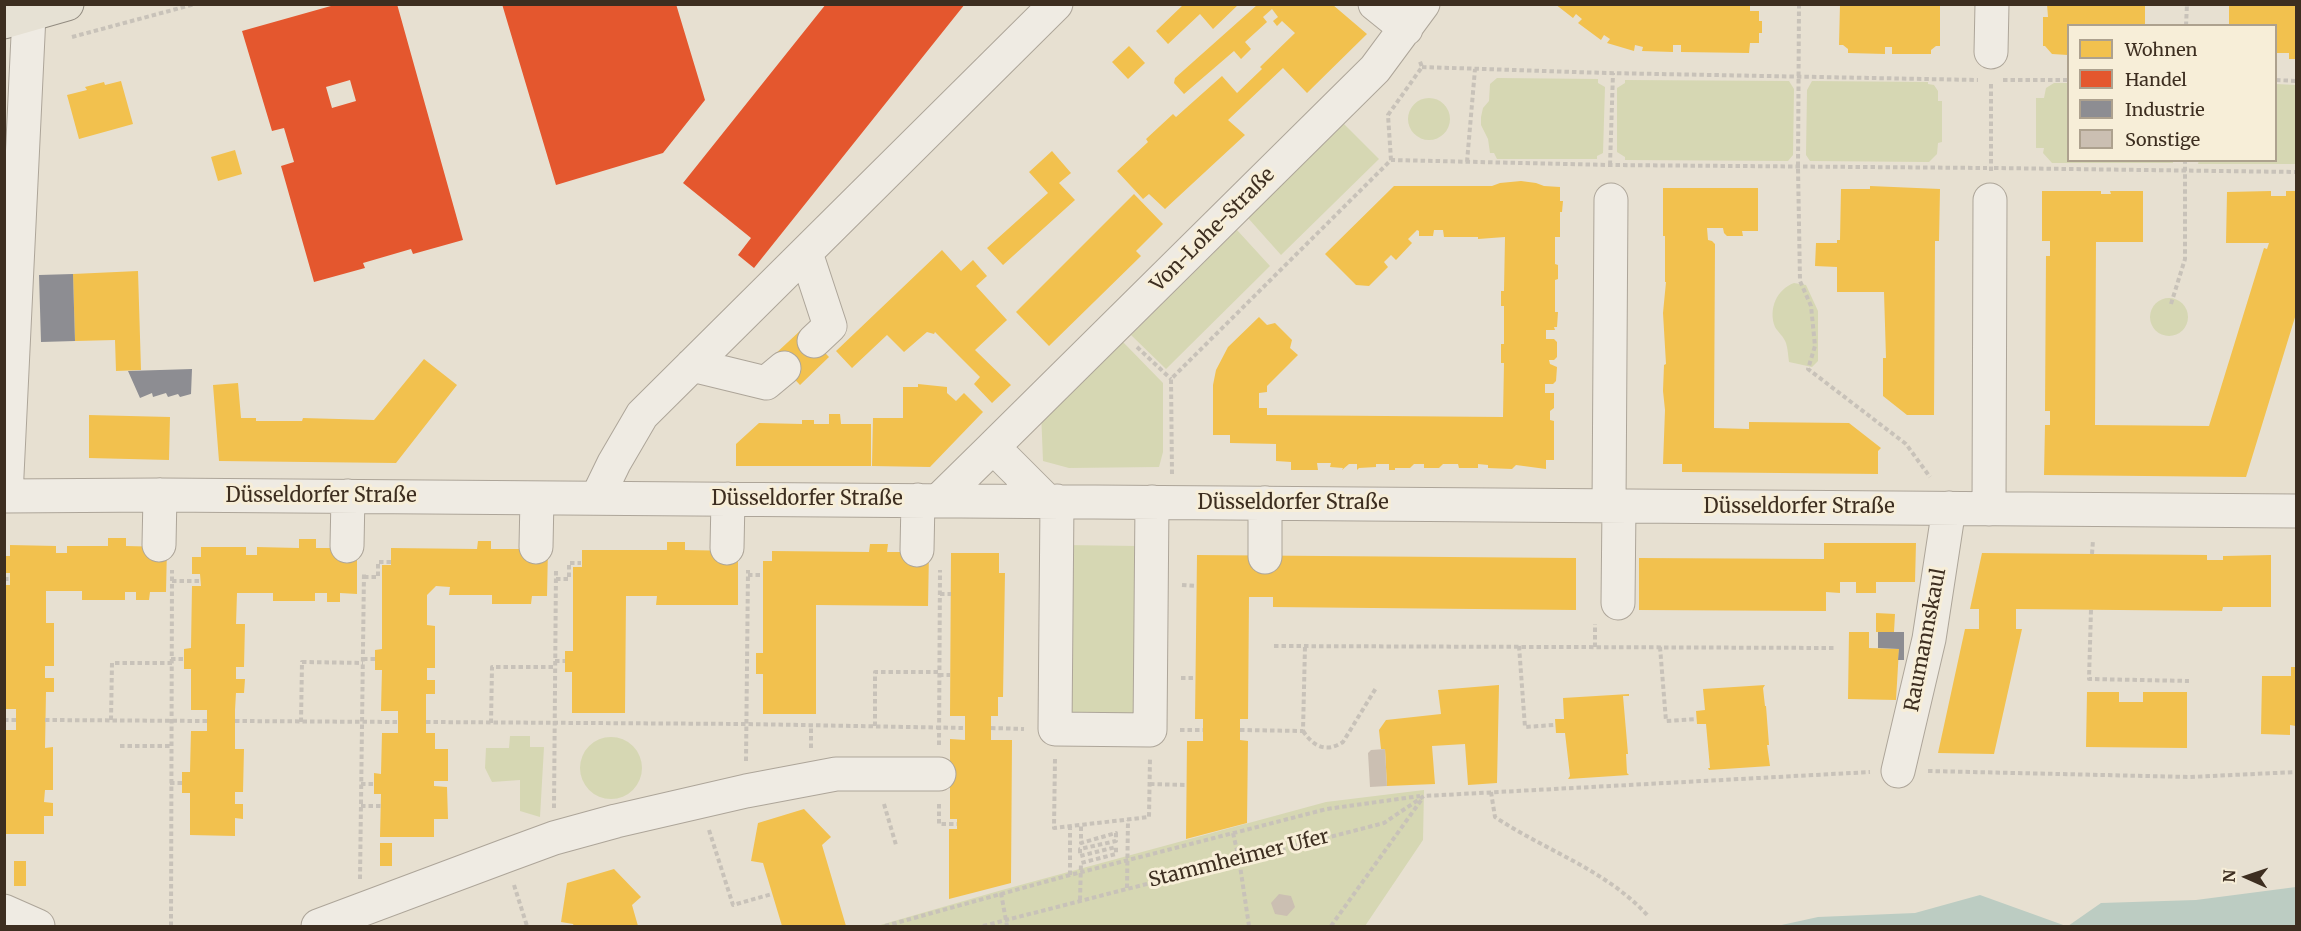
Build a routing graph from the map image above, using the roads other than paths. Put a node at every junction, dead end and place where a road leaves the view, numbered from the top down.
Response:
1 (67, 4) edge
2 (1056, 4) edge
3 (1375, 4) edge
4 (1992, 4) edge
5 (1415, 17) edge
6 (17, 19) edge
7 (1987, 71) road end
8 (1990, 184) road end
9 (1611, 200) road end
10 (806, 253) junction
11 (11, 263) edge
12 (814, 341) dead end
13 (692, 365) junction
14 (784, 368) dead end
15 (993, 447) junction
16 (160, 495) junction
17 (5, 496) edge
18 (348, 496) junction
19 (537, 498) junction
20 (597, 498) junction
21 (728, 499) junction
22 (928, 500) junction
23 (1052, 501) junction
24 (1162, 502) junction
25 (1265, 503) junction
26 (1614, 506) junction
27 (1949, 508) junction
28 (1989, 509) junction
29 (2296, 510) edge
30 (536, 547) dead end
31 (166, 555) road end
32 (1264, 557) dead end
33 (928, 558) road end
34 (738, 559) road end
35 (358, 565) road end
36 (1618, 603) dead end
37 (1898, 771) dead end
38 (939, 774) road end
39 (4, 911) edge
40 (38, 927) edge
41 (318, 927) edge

1 - 6 main road
2 - 10 street
3 - 5 street
4 - 7 street
5 - 15 street, Von-Lohe-Straße
6 - 11 street
8 - 28 street
9 - 26 street
10 - 12 street
10 - 13 street
11 - 17 street
13 - 14 street
13 - 20 street
15 - 22 street, Von-Lohe-Straße
15 - 23 street
16 - 17 street, Düsseldorfer Straße
16 - 18 street, Düsseldorfer Straße
16 - 31 street
18 - 19 street, Düsseldorfer Straße
18 - 35 street
19 - 20 street, Düsseldorfer Straße
19 - 30 street
20 - 21 street, Düsseldorfer Straße
21 - 22 street, Düsseldorfer Straße
21 - 34 street
22 - 23 street, Düsseldorfer Straße
22 - 33 street
23 - 24 street, Düsseldorfer Straße
23 - 24 street
24 - 25 street, Düsseldorfer Straße
25 - 26 street, Düsseldorfer Straße
25 - 32 street
26 - 27 street, Düsseldorfer Straße
26 - 36 street
27 - 28 street, Düsseldorfer Straße
27 - 37 street, Raumannskaul
28 - 29 street, Düsseldorfer Straße
38 - 41 street
39 - 40 street

